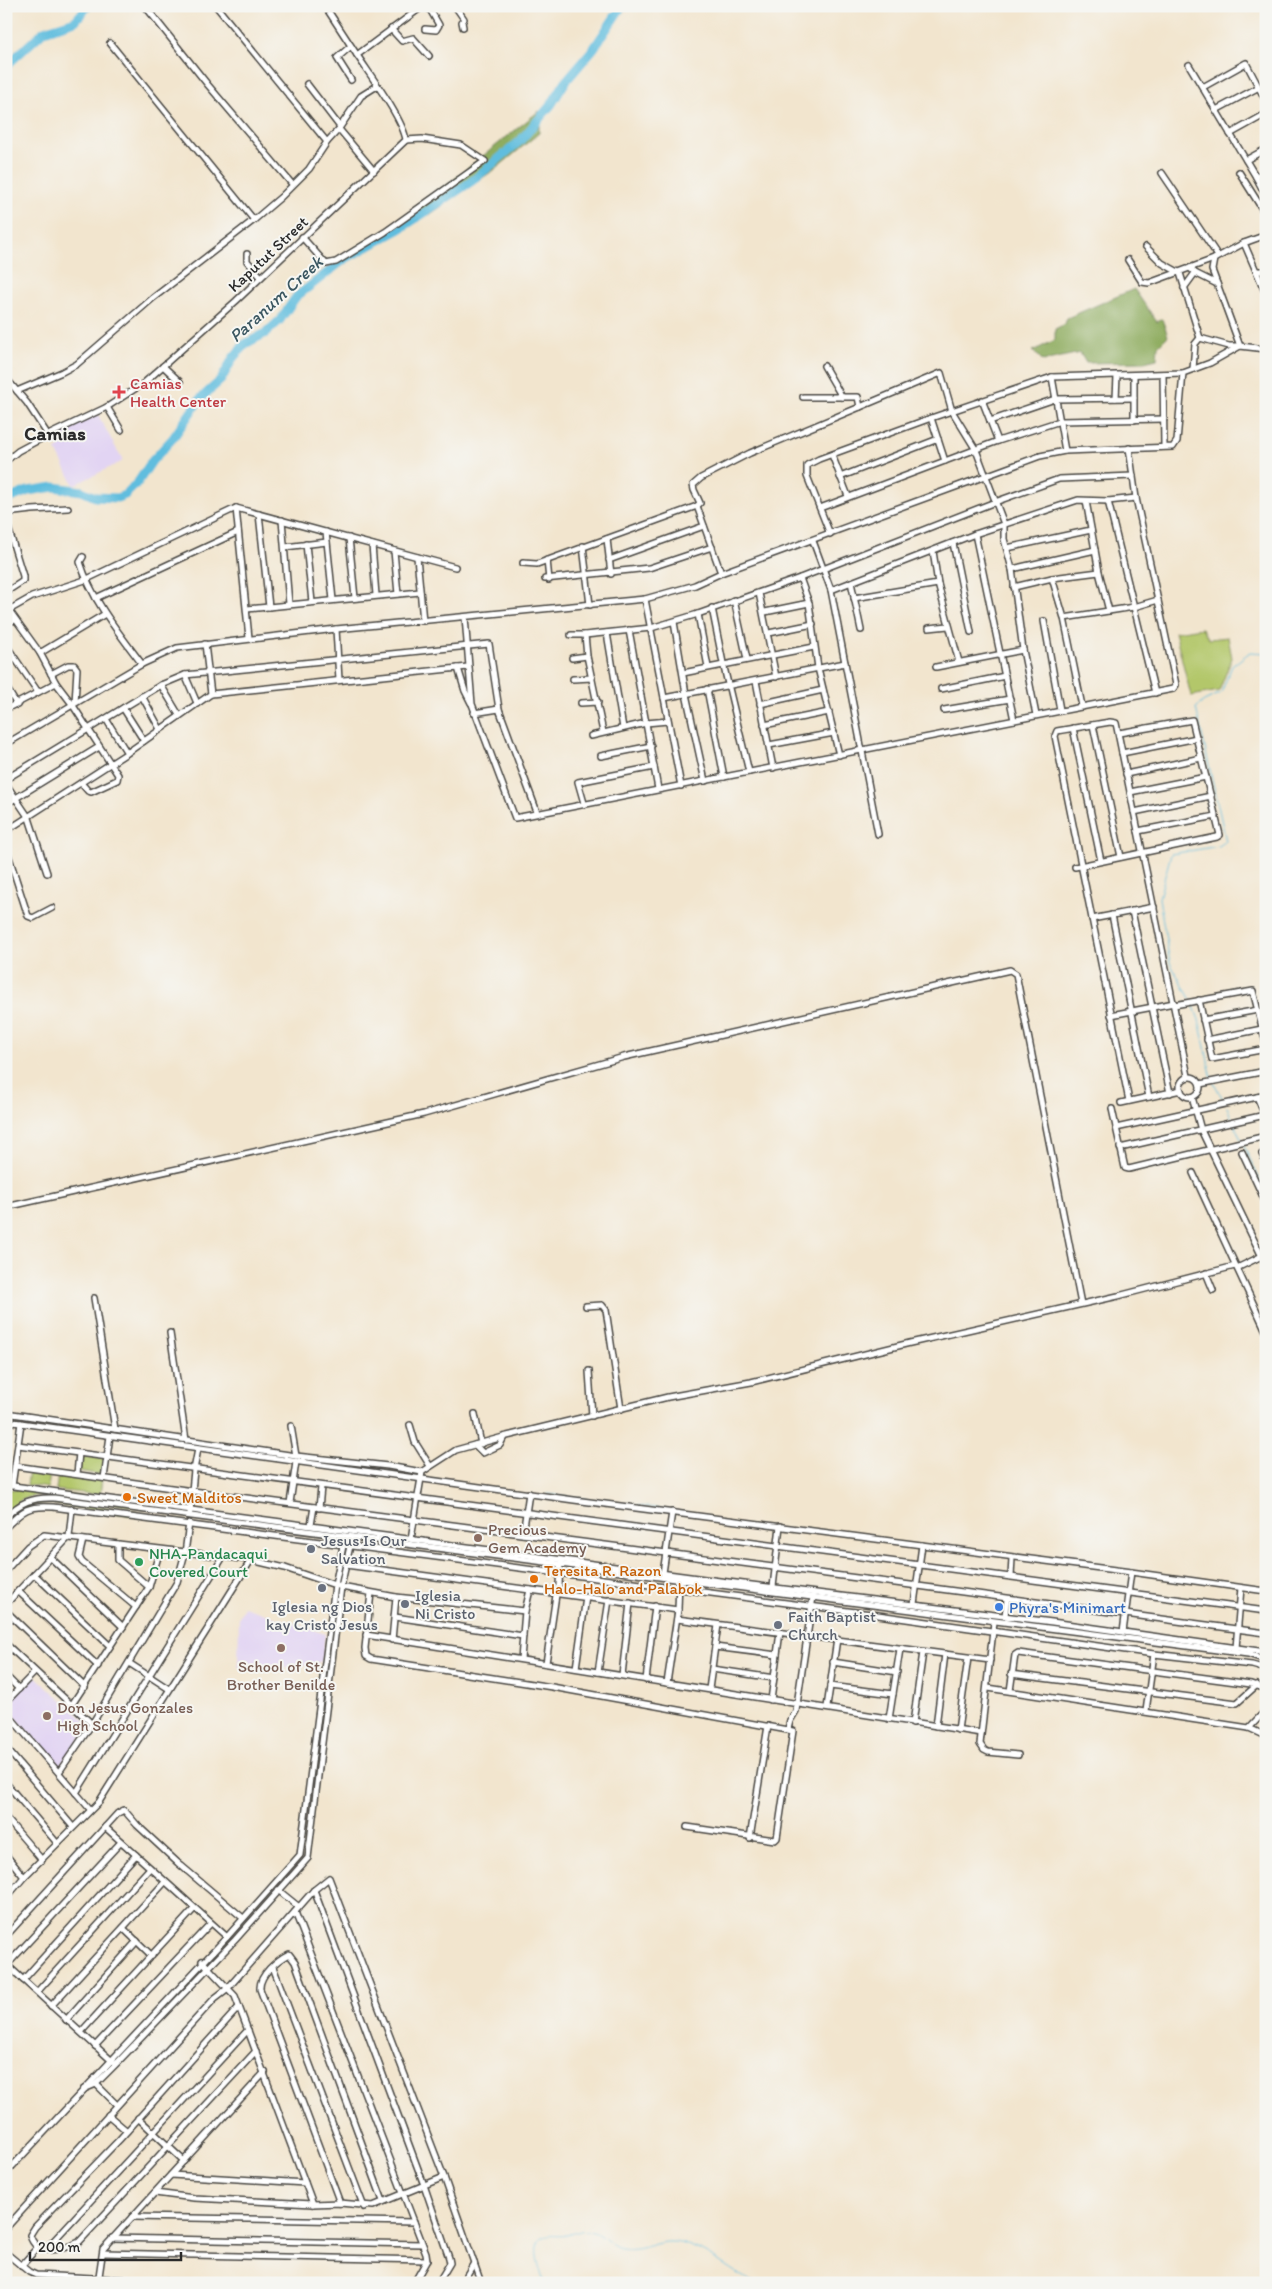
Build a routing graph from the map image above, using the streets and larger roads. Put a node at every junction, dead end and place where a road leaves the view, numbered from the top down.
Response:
1 (145, 6) edge
2 (216, 6) edge
3 (325, 6) edge
4 (423, 6) edge
5 (428, 6) edge
6 (456, 6) edge
7 (463, 27) dead end
8 (425, 28) dead end
9 (391, 29) junction
10 (110, 43) dead end
11 (351, 46) junction
12 (358, 55) junction
13 (429, 56) dead end
14 (1190, 65) dead end
15 (351, 80) dead end
16 (307, 84) dead end
17 (377, 86) junction
18 (1202, 87) junction
19 (1259, 87) junction
20 (1266, 101) edge
21 (1216, 110) junction
22 (1266, 114) edge
23 (339, 128) junction
24 (1230, 134) junction
25 (406, 140) junction
26 (327, 142) junction
27 (1266, 149) edge
28 (1246, 160) junction
29 (1266, 171) edge
30 (374, 172) junction
31 (1239, 172) dead end
32 (1162, 173) dead end
33 (1256, 177) junction
34 (292, 184) junction
35 (1266, 196) edge
36 (1266, 215) edge
37 (254, 220) junction
38 (1266, 235) edge
39 (302, 237) junction
40 (1244, 243) junction
41 (1146, 247) dead end
42 (247, 254) dead end
43 (1216, 258) junction
44 (1128, 260) dead end
45 (1190, 268) junction
46 (1257, 271) junction
47 (1266, 271) edge
48 (1180, 274) junction
49 (1195, 274) junction
50 (261, 277) junction
51 (1217, 284) junction
52 (1184, 288) junction
53 (1266, 292) edge
54 (1200, 338) junction
55 (1240, 346) junction
56 (1266, 349) edge
57 (163, 366) junction
58 (824, 366) dead end
59 (1193, 369) junction
60 (1183, 373) junction
61 (1163, 374) junction
62 (1134, 375) junction
63 (1117, 376) junction
64 (1052, 377) junction
65 (6, 378) edge
66 (180, 382) dead end
67 (17, 391) junction
68 (803, 397) dead end
69 (842, 397) junction
70 (1116, 398) junction
71 (1134, 398) junction
72 (1055, 399) junction
73 (982, 400) junction
74 (107, 407) junction
75 (860, 407) junction
76 (952, 410) junction
77 (931, 418) junction
78 (1164, 419) junction
79 (1134, 420) junction
80 (990, 421) junction
81 (1060, 421) junction
82 (121, 430) dead end
83 (48, 435) junction
84 (938, 439) junction
85 (998, 441) junction
86 (1164, 446) junction
87 (1129, 448) junction
88 (976, 450) junction
89 (1066, 451) junction
90 (832, 454) junction
91 (945, 460) junction
92 (6, 461) edge
93 (1133, 476) junction
94 (840, 477) junction
95 (985, 477) junction
96 (848, 496) junction
97 (1136, 498) junction
98 (1086, 501) junction
99 (1108, 501) junction
100 (995, 502) junction
101 (697, 506) junction
102 (68, 508) dead end
103 (236, 508) junction
104 (820, 508) junction
105 (6, 513) edge
106 (260, 514) junction
107 (282, 520) junction
108 (6, 521) edge
109 (1004, 524) junction
110 (704, 526) junction
111 (1091, 530) junction
112 (238, 532) junction
113 (326, 532) junction
114 (830, 534) junction
115 (975, 534) junction
116 (350, 538) junction
117 (607, 539) junction
118 (813, 541) junction
119 (327, 542) junction
120 (953, 543) junction
121 (306, 544) junction
122 (372, 545) junction
123 (583, 546) junction
124 (284, 547) junction
125 (712, 547) junction
126 (1007, 548) junction
127 (1094, 550) junction
128 (394, 551) junction
129 (933, 551) junction
130 (83, 557) dead end
131 (417, 557) junction
132 (547, 560) junction
133 (609, 560) junction
134 (523, 563) dead end
135 (455, 567) dead end
136 (824, 568) junction
137 (1012, 569) junction
138 (1099, 572) junction
139 (721, 573) junction
140 (611, 574) junction
141 (587, 576) junction
142 (800, 578) junction
143 (1052, 578) junction
144 (85, 580) junction
145 (851, 582) junction
146 (938, 584) junction
147 (1014, 587) junction
148 (831, 590) junction
149 (6, 592) edge
150 (420, 592) junction
151 (760, 593) junction
152 (398, 594) junction
153 (376, 595) junction
154 (96, 598) junction
155 (355, 598) junction
156 (854, 598) junction
157 (645, 599) junction
158 (333, 600) junction
159 (734, 600) junction
160 (1158, 600) junction
161 (312, 602) junction
162 (809, 603) junction
163 (289, 604) junction
164 (590, 605) junction
165 (269, 607) junction
166 (1134, 607) junction
167 (7, 608) edge
168 (712, 608) junction
169 (247, 609) junction
170 (1109, 610) junction
171 (765, 612) junction
172 (104, 614) junction
173 (698, 614) junction
174 (465, 617) junction
175 (1064, 618) junction
176 (15, 620) junction
177 (423, 621) junction
178 (1044, 621) dead end
179 (674, 622) junction
180 (6, 623) edge
181 (812, 624) junction
182 (948, 626) junction
183 (651, 628) junction
184 (929, 628) dead end
185 (336, 629) junction
186 (629, 630) junction
187 (861, 630) dead end
188 (971, 632) dead end
189 (607, 633) junction
190 (768, 633) junction
191 (571, 635) dead end
192 (585, 635) junction
193 (249, 638) junction
194 (205, 644) junction
195 (466, 644) junction
196 (6, 645) edge
197 (814, 647) junction
198 (1023, 650) junction
199 (40, 653) junction
200 (772, 655) junction
201 (999, 655) junction
202 (587, 656) junction
203 (339, 658) junction
204 (572, 658) dead end
205 (746, 659) junction
206 (959, 662) junction
207 (723, 663) junction
208 (845, 663) junction
209 (142, 664) junction
210 (468, 667) junction
211 (708, 667) junction
212 (458, 668) junction
213 (818, 668) junction
214 (936, 668) dead end
215 (209, 671) junction
216 (682, 673) junction
217 (51, 674) junction
218 (185, 675) junction
219 (1005, 676) junction
220 (776, 677) junction
221 (592, 678) junction
222 (573, 679) dead end
223 (339, 680) junction
224 (756, 681) junction
225 (56, 683) junction
226 (161, 685) junction
227 (728, 685) junction
228 (6, 687) edge
229 (707, 689) junction
230 (941, 689) dead end
231 (823, 690) junction
232 (38, 692) junction
233 (1155, 693) junction
234 (211, 694) junction
235 (686, 694) junction
236 (142, 696) junction
237 (664, 698) junction
238 (1010, 698) junction
239 (598, 702) junction
240 (197, 703) junction
241 (581, 703) dead end
242 (16, 704) junction
243 (73, 704) junction
244 (472, 704) junction
245 (760, 704) junction
246 (1082, 706) junction
247 (124, 708) junction
248 (6, 709) edge
249 (499, 710) junction
250 (944, 710) dead end
251 (1060, 710) junction
252 (829, 712) junction
253 (474, 713) junction
254 (179, 715) junction
255 (1036, 715) junction
256 (106, 719) junction
257 (668, 720) junction
258 (1014, 720) junction
259 (646, 723) junction
260 (764, 725) junction
261 (1093, 725) junction
262 (624, 728) junction
263 (1073, 728) junction
264 (88, 729) junction
265 (160, 729) junction
266 (604, 732) junction
267 (834, 733) junction
268 (1119, 734) junction
269 (591, 736) dead end
270 (1196, 738) junction
271 (144, 741) junction
272 (6, 744) edge
273 (769, 744) junction
274 (651, 746) junction
275 (99, 747) junction
276 (861, 750) junction
277 (127, 753) junction
278 (1122, 753) junction
279 (839, 754) junction
280 (600, 756) dead end
281 (1201, 758) junction
282 (110, 764) junction
283 (654, 767) junction
284 (773, 768) junction
285 (749, 772) junction
286 (1126, 774) junction
287 (724, 776) junction
288 (1206, 777) junction
289 (6, 779) edge
290 (704, 781) junction
291 (6, 784) edge
292 (81, 784) junction
293 (681, 786) junction
294 (658, 789) junction
295 (1130, 792) junction
296 (1211, 796) junction
297 (16, 799) junction
298 (584, 803) junction
299 (6, 804) edge
300 (537, 812) junction
301 (1134, 812) junction
302 (1216, 816) junction
303 (29, 818) junction
304 (6, 831) edge
305 (1138, 831) junction
306 (878, 834) dead end
307 (6, 848) edge
308 (1143, 852) junction
309 (1121, 857) junction
310 (1101, 861) junction
311 (1081, 865) junction
312 (1074, 867) dead end
313 (47, 873) dead end
314 (1154, 907) junction
315 (52, 908) dead end
316 (1132, 911) junction
317 (1112, 915) junction
318 (1092, 919) junction
319 (1194, 1001) junction
320 (1174, 1004) junction
321 (1152, 1007) junction
322 (1258, 1010) junction
323 (1132, 1011) junction
324 (1111, 1015) junction
325 (1203, 1020) junction
326 (1262, 1029) junction
327 (1207, 1040) junction
328 (1266, 1044) edge
329 (1266, 1049) edge
330 (1266, 1071) edge
331 (1188, 1076) junction
332 (1200, 1084) junction
333 (1181, 1090) junction
334 (1170, 1093) junction
335 (1266, 1095) edge
336 (1192, 1096) junction
337 (1149, 1097) junction
338 (1257, 1097) junction
339 (1129, 1102) junction
340 (1121, 1103) dead end
341 (1112, 1109) dead end
342 (1195, 1111) junction
343 (1265, 1116) edge
344 (1116, 1128) junction
345 (1201, 1130) junction
346 (1266, 1136) edge
347 (1120, 1148) junction
348 (1210, 1149) junction
349 (1266, 1151) edge
350 (1242, 1152) dead end
351 (1266, 1162) edge
352 (1193, 1173) dead end
353 (1266, 1203) edge
354 (6, 1207) edge
355 (1264, 1254) edge
356 (1266, 1265) edge
357 (1236, 1267) junction
358 (1206, 1273) junction
359 (1213, 1290) dead end
360 (94, 1298) dead end
361 (1081, 1304) junction
362 (586, 1306) dead end
363 (1266, 1331) edge
364 (170, 1333) dead end
365 (589, 1371) dead end
366 (621, 1409) junction
367 (6, 1413) edge
368 (475, 1414) dead end
369 (592, 1416) junction
370 (6, 1421) edge
371 (21, 1423) junction
372 (410, 1425) dead end
373 (291, 1426) dead end
374 (115, 1429) junction
375 (110, 1436) junction
376 (504, 1437) junction
377 (186, 1440) junction
378 (478, 1444) junction
379 (18, 1445) junction
380 (198, 1449) junction
381 (79, 1453) junction
382 (107, 1458) junction
383 (296, 1459) junction
384 (15, 1466) junction
385 (430, 1466) junction
386 (194, 1470) junction
387 (76, 1474) junction
388 (422, 1475) junction
389 (104, 1478) junction
390 (293, 1483) junction
391 (9, 1485) edge
392 (321, 1487) junction
393 (192, 1492) junction
394 (529, 1494) junction
395 (418, 1499) junction
396 (290, 1503) junction
397 (317, 1507) junction
398 (72, 1509) junction
399 (191, 1510) junction
400 (672, 1512) junction
401 (526, 1513) junction
402 (6, 1517) edge
403 (190, 1517) junction
404 (415, 1520) junction
405 (189, 1525) junction
406 (311, 1525) junction
407 (780, 1526) junction
408 (6, 1527) edge
409 (670, 1532) junction
410 (523, 1534) junction
411 (345, 1536) junction
412 (68, 1537) junction
413 (352, 1538) junction
414 (83, 1540) junction
415 (411, 1540) junction
416 (118, 1544) junction
417 (343, 1545) junction
418 (922, 1545) junction
419 (350, 1546) junction
420 (778, 1548) junction
421 (160, 1550) junction
422 (185, 1552) junction
423 (667, 1554) junction
424 (50, 1557) junction
425 (223, 1557) junction
426 (1012, 1558) junction
427 (251, 1560) junction
428 (340, 1565) junction
429 (347, 1565) junction
430 (560, 1565) junction
431 (921, 1566) junction
432 (776, 1567) junction
433 (6, 1570) edge
434 (663, 1571) junction
435 (1131, 1572) junction
436 (34, 1574) junction
437 (561, 1574) junction
438 (1010, 1576) junction
439 (663, 1578) junction
440 (679, 1580) junction
441 (149, 1586) junction
442 (335, 1586) junction
443 (918, 1586) junction
444 (773, 1587) junction
445 (341, 1588) junction
446 (1241, 1588) junction
447 (530, 1590) junction
448 (679, 1590) junction
449 (1266, 1591) edge
450 (18, 1592) junction
451 (371, 1593) junction
452 (1128, 1593) junction
453 (556, 1595) junction
454 (396, 1597) junction
455 (586, 1597) junction
456 (813, 1597) junction
457 (1007, 1599) junction
458 (609, 1600) junction
459 (630, 1603) junction
460 (6, 1604) edge
461 (914, 1604) junction
462 (655, 1606) junction
463 (136, 1607) junction
464 (813, 1607) junction
465 (1238, 1608) junction
466 (678, 1610) junction
467 (6, 1611) edge
468 (525, 1611) junction
469 (1266, 1611) edge
470 (1125, 1614) junction
471 (1005, 1616) junction
472 (395, 1617) junction
473 (677, 1619) junction
474 (994, 1622) junction
475 (718, 1625) junction
476 (123, 1627) junction
477 (1238, 1630) junction
478 (780, 1632) junction
479 (993, 1632) junction
480 (1123, 1632) junction
481 (1266, 1633) edge
482 (366, 1635) junction
483 (523, 1636) junction
484 (808, 1636) junction
485 (392, 1640) junction
486 (837, 1640) junction
487 (6, 1644) edge
488 (110, 1646) junction
489 (715, 1647) junction
490 (1236, 1648) junction
491 (900, 1649) junction
492 (923, 1652) junction
493 (1266, 1652) edge
494 (945, 1654) junction
495 (1154, 1654) junction
496 (777, 1655) junction
497 (968, 1658) junction
498 (520, 1659) junction
499 (990, 1660) junction
500 (1266, 1660) edge
501 (833, 1662) junction
502 (128, 1663) junction
503 (546, 1663) junction
504 (98, 1666) junction
505 (576, 1668) junction
506 (1266, 1668) edge
507 (712, 1670) junction
508 (1152, 1670) junction
509 (34, 1672) junction
510 (598, 1672) junction
511 (897, 1672) junction
512 (1011, 1674) junction
513 (622, 1675) junction
514 (6, 1676) edge
515 (149, 1676) junction
516 (774, 1678) junction
517 (646, 1680) junction
518 (667, 1683) junction
519 (1257, 1685) junction
520 (85, 1686) junction
521 (830, 1686) junction
522 (988, 1688) junction
523 (19, 1689) junction
524 (169, 1689) junction
525 (709, 1689) junction
526 (1266, 1689) edge
527 (1010, 1691) junction
528 (1149, 1692) junction
529 (893, 1694) junction
530 (771, 1700) junction
531 (6, 1702) edge
532 (798, 1703) junction
533 (71, 1706) junction
534 (827, 1707) junction
535 (1266, 1710) edge
536 (1146, 1711) junction
537 (6, 1712) edge
538 (889, 1719) junction
539 (913, 1723) junction
540 (92, 1724) junction
541 (768, 1726) junction
542 (936, 1726) junction
543 (1249, 1728) junction
544 (788, 1730) junction
545 (958, 1730) junction
546 (981, 1733) junction
547 (1266, 1736) edge
548 (6, 1748) edge
549 (1018, 1755) dead end
550 (59, 1772) junction
551 (6, 1783) edge
552 (310, 1783) junction
553 (316, 1784) junction
554 (76, 1793) junction
555 (90, 1810) junction
556 (6, 1818) edge
557 (72, 1827) junction
558 (105, 1827) junction
559 (687, 1827) dead end
560 (750, 1838) junction
561 (121, 1842) junction
562 (57, 1843) junction
563 (6, 1855) edge
564 (136, 1855) junction
565 (42, 1860) junction
566 (150, 1868) junction
567 (24, 1877) junction
568 (165, 1882) junction
569 (273, 1886) junction
570 (314, 1890) junction
571 (279, 1891) junction
572 (7, 1894) edge
573 (194, 1909) junction
574 (297, 1910) junction
575 (244, 1918) junction
576 (210, 1924) junction
577 (123, 1928) junction
578 (6, 1936) edge
579 (227, 1937) junction
580 (137, 1941) junction
581 (152, 1956) junction
582 (202, 1961) junction
583 (7, 1965) edge
584 (209, 1967) junction
585 (273, 1967) junction
586 (23, 1980) junction
587 (228, 1988) junction
588 (37, 1992) junction
589 (51, 2006) junction
590 (239, 2008) junction
591 (66, 2020) junction
592 (248, 2030) junction
593 (80, 2032) junction
594 (95, 2046) junction
595 (256, 2051) junction
596 (111, 2060) junction
597 (115, 2065) junction
598 (264, 2072) junction
599 (96, 2084) junction
600 (82, 2090) junction
601 (117, 2105) junction
602 (108, 2115) junction
603 (138, 2118) junction
604 (127, 2131) junction
605 (153, 2132) junction
606 (169, 2146) junction
607 (184, 2162) junction
608 (6, 2173) edge
609 (171, 2175) junction
610 (444, 2178) junction
611 (304, 2183) junction
612 (424, 2185) junction
613 (404, 2192) junction
614 (155, 2193) junction
615 (383, 2201) junction
616 (340, 2203) junction
617 (313, 2204) junction
618 (364, 2207) junction
619 (132, 2217) junction
620 (414, 2222) junction
621 (6, 2228) edge
622 (112, 2238) junction
623 (422, 2244) junction
624 (38, 2247) junction
625 (46, 2249) junction
626 (6, 2253) edge
627 (102, 2253) junction
628 (426, 2260) junction
629 (474, 2263) junction
630 (21, 2266) junction
631 (98, 2281) edge
632 (188, 2283) edge
633 (414, 2283) edge
634 (438, 2283) edge
635 (462, 2283) edge
636 (481, 2283) edge

1 - 34 street
2 - 26 street
3 - 11 street
4 - 9 street
5 - 8 street
6 - 7 street
9 - 12 street
9 - 13 street
10 - 37 street
11 - 12 street
11 - 15 street
12 - 17 street
14 - 18 street
16 - 23 street
17 - 23 street
17 - 25 street
18 - 19 street
18 - 21 street
19 - 20 street
19 - 21 street
21 - 24 street
22 - 24 street
23 - 26 street
23 - 30 street
24 - 28 street
25 - 30 street, Kaputut Street
25 - 39 street
26 - 34 street
27 - 28 street
28 - 33 street
29 - 33 street
30 - 39 street, Kaputut Street
31 - 36 street
32 - 43 street
33 - 35 street
34 - 37 street
37 - 67 street
38 - 40 street
39 - 50 street, Kaputut Street
40 - 43 street
40 - 46 street
41 - 48 street
42 - 50 street
43 - 45 street
43 - 51 street
44 - 48 street
45 - 48 street
45 - 49 street
46 - 47 street
46 - 53 street
48 - 52 street
49 - 51 street
49 - 52 street
50 - 57 street, Kaputut Street
51 - 55 street
52 - 54 street
54 - 55 street
54 - 59 street
55 - 56 street
55 - 59 street
57 - 66 street
57 - 74 street, Kaputut Street
58 - 69 street
59 - 60 street
60 - 61 street
60 - 86 street
61 - 62 street
61 - 78 street
62 - 63 street
62 - 71 street
63 - 64 street
63 - 70 street
64 - 72 street
64 - 73 street
65 - 67 street
67 - 83 street
68 - 69 street
69 - 75 street
70 - 71 street
70 - 72 street
71 - 79 street
72 - 80 street
72 - 81 street
73 - 76 street
73 - 80 street
74 - 82 street
74 - 83 street, Kaputut Street
75 - 76 street
75 - 101 street
76 - 77 street
76 - 88 street
77 - 84 street
77 - 90 street
78 - 79 street
78 - 86 street
79 - 81 street
80 - 85 street
81 - 85 street
81 - 89 street
83 - 92 street, Kaputut Street
84 - 91 street
84 - 94 street
85 - 88 street
86 - 87 street
87 - 89 street
87 - 93 street
88 - 91 street
88 - 95 street
89 - 95 street
90 - 94 street
90 - 104 street
91 - 96 street
93 - 97 street
93 - 100 street
94 - 96 street
95 - 100 street
95 - 114 street
96 - 104 street
97 - 99 street
97 - 160 street
98 - 99 street
98 - 109 street
98 - 111 street
99 - 166 street
100 - 109 street
100 - 136 street
101 - 110 street
101 - 117 street
102 - 105 street
103 - 106 street
103 - 112 street
103 - 144 street
104 - 114 street
106 - 107 street
106 - 165 street
107 - 113 street
107 - 124 street
108 - 149 street
109 - 115 street
109 - 126 street
110 - 125 street
110 - 133 street
111 - 126 street
111 - 127 street
112 - 154 street
112 - 169 street
113 - 116 street
113 - 119 street
114 - 118 street
115 - 120 street
115 - 201 street
116 - 122 street
116 - 155 street
117 - 123 street
117 - 133 street
118 - 136 street
118 - 139 street
119 - 121 street
119 - 158 street
120 - 129 street
120 - 188 street
121 - 124 street
121 - 161 street
122 - 128 street
122 - 153 street
123 - 132 street
123 - 141 street
124 - 163 street
125 - 139 street
125 - 140 street
126 - 137 street
127 - 137 street
127 - 138 street
128 - 131 street
128 - 152 street
129 - 145 street
129 - 146 street
130 - 144 street
131 - 135 street
131 - 150 street
132 - 134 street
132 - 141 street
133 - 140 street
136 - 142 street
136 - 148 street
137 - 147 street
138 - 143 street
138 - 170 street
139 - 157 street
140 - 141 street
141 - 164 street
142 - 151 street
142 - 162 street
143 - 147 street
143 - 175 street
144 - 154 street
144 - 167 street
145 - 148 street
145 - 156 street
146 - 156 street
146 - 182 street
147 - 198 street
148 - 208 street
150 - 152 street
150 - 177 street
151 - 159 street
151 - 171 street
152 - 153 street
153 - 155 street
154 - 172 street
155 - 158 street
156 - 187 street
157 - 164 street
157 - 183 street
158 - 161 street
159 - 168 street
159 - 205 street
160 - 166 street
160 - 233 street
161 - 163 street
162 - 171 street
162 - 181 street
163 - 165 street
164 - 174 street
165 - 169 street
166 - 170 street
166 - 233 street
167 - 176 street
168 - 173 street
168 - 207 street
169 - 193 street
170 - 175 street
171 - 190 street
172 - 199 street
172 - 209 street
173 - 179 street
173 - 211 street
174 - 177 street
174 - 195 street
175 - 246 street
176 - 180 street
176 - 199 street
177 - 185 street
178 - 251 street
179 - 183 street
179 - 216 street
181 - 190 street
181 - 197 street
182 - 184 street
182 - 206 street
183 - 186 street
183 - 237 street
185 - 193 street
185 - 203 street
186 - 189 street
186 - 259 street
189 - 192 street
189 - 262 street
190 - 200 street
191 - 192 street
192 - 202 street
193 - 194 street
194 - 209 street
194 - 215 street
195 - 203 street
195 - 210 street
195 - 249 street
196 - 232 street
197 - 200 street
197 - 213 street
198 - 201 street
198 - 255 street
199 - 217 street
200 - 205 street
200 - 220 street
201 - 206 street
201 - 219 street
202 - 204 street
202 - 221 street
203 - 215 street
203 - 223 street
205 - 207 street
206 - 214 street
207 - 211 street
207 - 227 street
208 - 213 street
208 - 276 street
209 - 243 street
210 - 212 street
210 - 244 street
211 - 216 street
212 - 223 street
212 - 244 street
213 - 220 street
213 - 231 street
215 - 218 street
215 - 234 street
216 - 235 street
217 - 225 street
217 - 243 street
218 - 226 street
218 - 240 street
219 - 230 street
219 - 238 street
220 - 224 street
221 - 222 street
221 - 239 street
223 - 234 street
224 - 227 street
224 - 245 street
225 - 232 street
225 - 243 street
226 - 236 street
226 - 254 street
227 - 229 street
227 - 285 street
228 - 242 street
229 - 235 street
229 - 287 street
231 - 245 street
231 - 252 street
232 - 242 street
233 - 246 street
234 - 240 street
235 - 237 street
235 - 290 street
236 - 247 street
236 - 265 street
237 - 257 street
238 - 250 street
238 - 258 street
239 - 241 street
239 - 266 street
240 - 254 street
242 - 248 street
243 - 264 street
243 - 272 street
244 - 253 street
245 - 260 street
246 - 251 street
247 - 256 street
247 - 271 street
249 - 253 street
249 - 300 street
251 - 255 street
252 - 260 street
252 - 267 street
253 - 300 street
254 - 265 street
255 - 258 street
256 - 264 street
256 - 277 street
257 - 259 street
257 - 293 street
258 - 276 street
259 - 262 street
259 - 274 street
260 - 273 street
261 - 263 street
261 - 268 street
261 - 309 street
262 - 266 street
263 - 310 street
263 - 311 street
264 - 275 street
264 - 289 street
265 - 271 street
266 - 269 street
267 - 273 street
267 - 279 street
268 - 270 street
268 - 278 street
270 - 278 street
270 - 281 street
271 - 277 street
273 - 284 street
274 - 280 street
274 - 283 street
275 - 282 street
275 - 297 street
276 - 279 street
276 - 306 street
277 - 282 street
278 - 286 street
279 - 284 street
281 - 286 street
281 - 288 street
282 - 292 street
282 - 292 street
283 - 294 street
283 - 298 street
284 - 285 street
285 - 287 street
286 - 295 street
287 - 290 street
288 - 295 street
288 - 296 street
290 - 293 street
291 - 297 street
292 - 303 street
293 - 294 street
294 - 298 street
295 - 301 street
296 - 301 street
296 - 302 street
297 - 299 street
297 - 303 street
298 - 300 street
301 - 305 street
302 - 305 street
302 - 308 street
303 - 304 street
303 - 313 street
305 - 308 street
307 - 315 street
308 - 309 street
308 - 314 street
309 - 310 street
310 - 311 street
311 - 312 street
311 - 318 street
314 - 316 street
314 - 320 street
316 - 317 street
316 - 321 street
317 - 318 street
317 - 323 street
318 - 324 street
319 - 320 street
319 - 322 street
319 - 325 street
320 - 321 street
320 - 331 street
321 - 323 street
321 - 334 street
322 - 325 street
322 - 326 street
323 - 324 street
323 - 337 street
324 - 339 street
325 - 327 street
326 - 327 street
326 - 328 street
327 - 329 street
330 - 332 street
331 - 332 street
331 - 333 street
332 - 336 street
333 - 334 street
333 - 336 street
334 - 337 street
335 - 338 street
336 - 342 street
337 - 339 street
338 - 342 street
338 - 343 street
339 - 340 street
341 - 344 street
342 - 344 street
342 - 345 street
343 - 345 street
344 - 347 street
345 - 347 street
345 - 348 street
346 - 348 street
347 - 348 street
348 - 355 street
349 - 351 street
350 - 353 street
352 - 357 street
354 - 361 street
355 - 356 street
355 - 357 street
357 - 358 street
357 - 363 street
358 - 359 street
358 - 361 street
360 - 374 street
361 - 366 street
362 - 366 street
364 - 377 street
365 - 369 street
366 - 369 street
367 - 374 street
368 - 378 street
369 - 376 street
370 - 371 street
371 - 375 street
371 - 379 street
372 - 385 street
373 - 383 street
374 - 377 street
375 - 380 street
375 - 382 street
376 - 378 street
376 - 378 street
377 - 383 street
378 - 385 street
379 - 381 street
379 - 384 street
380 - 383 street
380 - 386 street
381 - 382 street
381 - 387 street
382 - 386 street
382 - 389 street
383 - 388 street
383 - 390 street
384 - 387 street
384 - 391 street
385 - 388 street
386 - 390 street
386 - 393 street
387 - 389 street
388 - 394 street
388 - 395 street
389 - 393 street
390 - 392 street
390 - 396 street
391 - 399 street
392 - 395 street
392 - 397 street
393 - 396 street
393 - 399 street
394 - 400 street
394 - 401 street
395 - 401 street
395 - 404 street
396 - 397 street
397 - 404 street
397 - 406 street
398 - 405 street
398 - 408 street
398 - 412 street
399 - 403 street
399 - 406 street
400 - 407 street
400 - 409 street
401 - 409 street
401 - 410 street
402 - 403 street
403 - 405 street
403 - 411 street
404 - 410 street
404 - 415 street
405 - 417 street
405 - 422 street
406 - 415 street
407 - 418 street
407 - 420 street
409 - 420 street
409 - 423 street
410 - 423 street
411 - 413 street
411 - 417 street
412 - 414 street
412 - 424 street
412 - 433 street
413 - 419 street
413 - 430 street
414 - 416 street
414 - 463 street
415 - 434 street
416 - 421 street
416 - 441 street
417 - 419 street
417 - 428 street
418 - 426 street
418 - 431 street
419 - 429 street
419 - 437 street
420 - 431 street
420 - 432 street
421 - 422 street
421 - 441 street
422 - 425 street
422 - 502 street
423 - 432 street
423 - 434 street
424 - 436 street
424 - 476 street
425 - 427 street
425 - 515 street
426 - 435 street
426 - 438 street
427 - 442 street
427 - 524 street
428 - 429 street
428 - 442 street
429 - 445 street
429 - 447 street
430 - 437 street
430 - 439 street
431 - 438 street
431 - 443 street
432 - 443 street
432 - 444 street
434 - 439 street
434 - 444 street
435 - 446 street
435 - 452 street
436 - 450 street
436 - 488 street
437 - 448 street
437 - 453 street
438 - 452 street
439 - 440 street
440 - 448 street
440 - 456 street
441 - 463 street
442 - 445 street
442 - 552 street
443 - 457 street
443 - 461 street
444 - 461 street
445 - 451 street
445 - 553 street
446 - 449 street
446 - 465 street
447 - 453 street
447 - 468 street
448 - 464 street
448 - 466 street
450 - 460 street
450 - 504 street
451 - 454 street
451 - 482 street
452 - 465 street
452 - 470 street
453 - 455 street
453 - 503 street
454 - 468 street
454 - 472 street
455 - 458 street
455 - 505 street
456 - 464 street
456 - 474 street
457 - 470 street
457 - 471 street
458 - 459 street
458 - 510 street
459 - 462 street
459 - 513 street
461 - 471 street
462 - 466 street
462 - 517 street
463 - 476 street
464 - 479 street
464 - 484 street
465 - 469 street
465 - 477 street
466 - 473 street
467 - 520 street
468 - 483 street
470 - 477 street
470 - 480 street
471 - 480 street
472 - 483 street
472 - 485 street
473 - 475 street
473 - 518 street
474 - 479 street
474 - 500 street
475 - 478 street
475 - 489 street
476 - 488 street
477 - 481 street
477 - 490 street
478 - 484 street
478 - 496 street
479 - 495 street
479 - 499 street
480 - 490 street
482 - 485 street
482 - 541 street
483 - 498 street
484 - 486 street
484 - 532 street
485 - 498 street
486 - 491 street
486 - 501 street
487 - 509 street
488 - 504 street
489 - 496 street
489 - 507 street
490 - 493 street
491 - 492 street
491 - 511 street
492 - 494 street
492 - 539 street
494 - 497 street
494 - 542 street
495 - 506 street
495 - 508 street
496 - 516 street
497 - 499 street
497 - 545 street
498 - 503 street
499 - 522 street
501 - 511 street
501 - 521 street
502 - 515 street
502 - 540 street
503 - 505 street
504 - 520 street
505 - 510 street
507 - 516 street
507 - 525 street
508 - 512 street
508 - 519 street
508 - 528 street
509 - 523 street
509 - 533 street
510 - 513 street
511 - 529 street
512 - 527 street
512 - 528 street
513 - 517 street
514 - 523 street
515 - 524 street
515 - 554 street
516 - 530 street
517 - 518 street
518 - 525 street
519 - 526 street
519 - 528 street
520 - 533 street
521 - 529 street
521 - 534 street
522 - 527 street
522 - 546 street
523 - 531 street
524 - 555 street
525 - 530 street
527 - 536 street
528 - 536 street
529 - 538 street
530 - 532 street
532 - 534 street
532 - 544 street
533 - 540 street
534 - 538 street
535 - 543 street
536 - 543 street
537 - 550 street
538 - 539 street
539 - 542 street
540 - 550 street
541 - 544 street
541 - 560 street
542 - 545 street
543 - 547 street
544 - 560 street
545 - 546 street
546 - 549 street
548 - 557 street
550 - 554 street
551 - 562 street
552 - 553 street
552 - 569 street
553 - 571 street
554 - 555 street
555 - 557 street
556 - 565 street
557 - 562 street
558 - 561 street
558 - 575 street
558 - 578 street
559 - 560 street
561 - 564 street
561 - 583 street
562 - 565 street
563 - 567 street
564 - 566 street
564 - 586 street
565 - 567 street
566 - 568 street
566 - 588 street
567 - 572 street
568 - 573 street
568 - 577 street
569 - 571 street
569 - 575 street
570 - 574 street
570 - 610 street
570 - 612 street
571 - 574 street
571 - 584 street
573 - 576 street
573 - 581 street
574 - 587 street
574 - 613 street
575 - 579 street
576 - 579 street
576 - 594 street
577 - 580 street
577 - 589 street
579 - 582 street
580 - 581 street
580 - 591 street
581 - 593 street
582 - 584 street
582 - 596 street
583 - 586 street
584 - 587 street
584 - 597 street
585 - 615 street
585 - 616 street
585 - 618 street
586 - 588 street
587 - 590 street
587 - 601 street
588 - 589 street
589 - 591 street
590 - 592 street
590 - 603 street
591 - 593 street
592 - 595 street
592 - 605 street
593 - 594 street
594 - 596 street
595 - 598 street
595 - 606 street
596 - 597 street
596 - 600 street
597 - 599 street
598 - 607 street
598 - 611 street
599 - 600 street
599 - 601 street
600 - 608 street
601 - 602 street
602 - 604 street
602 - 621 street
603 - 604 street
603 - 605 street
604 - 624 street
605 - 606 street
605 - 625 street
606 - 607 street
606 - 625 street
607 - 609 street
609 - 611 street
609 - 614 street
610 - 612 street
610 - 629 street
611 - 617 street
612 - 613 street
612 - 634 street
613 - 615 street
613 - 620 street
614 - 617 street
614 - 619 street
615 - 618 street
616 - 617 street
616 - 618 street
619 - 620 street
619 - 622 street
620 - 623 street
622 - 623 street
622 - 627 street
623 - 628 street
624 - 625 street
624 - 630 street
626 - 630 street
627 - 628 street
627 - 631 street
628 - 633 street
629 - 635 street
629 - 636 street
630 - 631 street
631 - 632 street

